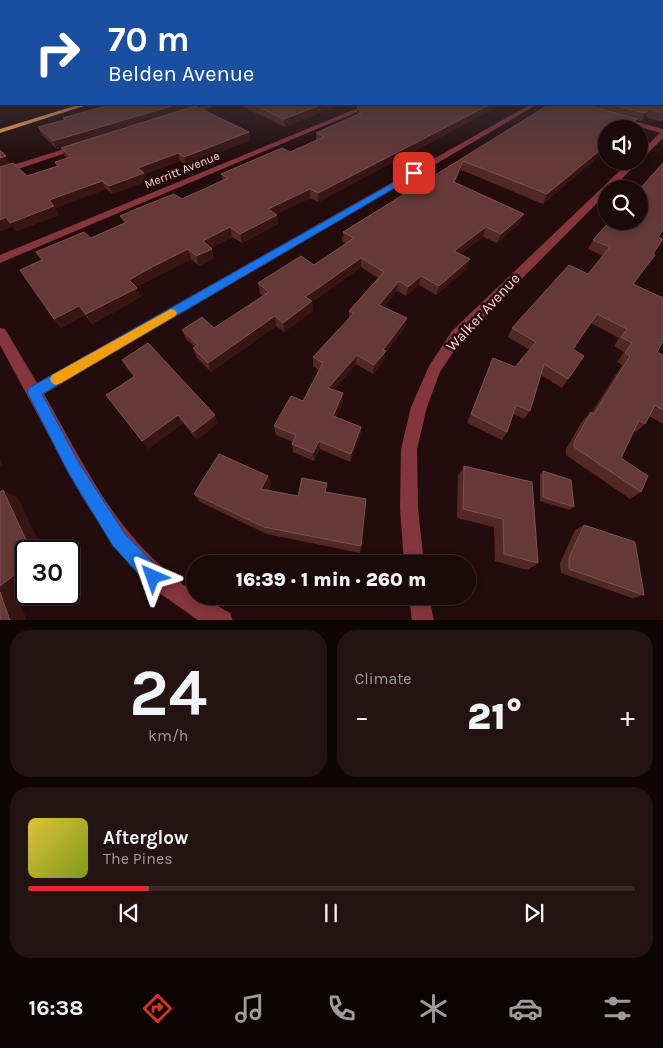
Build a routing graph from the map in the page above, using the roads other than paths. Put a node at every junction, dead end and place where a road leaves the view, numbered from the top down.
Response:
1 (84, 105) edge
2 (213, 105) edge
3 (371, 105) edge
4 (534, 105) edge
5 (608, 116) edge
6 (174, 117) edge
7 (0, 131) edge
8 (663, 133) edge
9 (84, 146) edge
10 (648, 148) edge
11 (625, 170) edge
12 (0, 172) edge
13 (0, 259) edge
14 (0, 333) edge
15 (34, 392) junction
16 (413, 555) edge
17 (420, 605) edge
18 (222, 620) edge
19 (423, 620) edge

1 - 7 main road
2 - 6 street
3 - 13 street, Merritt Avenue
4 - 15 street
5 - 8 street
8 - 10 street
9 - 12 street
11 - 16 street, Walker Avenue
14 - 15 street
15 - 18 street
17 - 19 street

